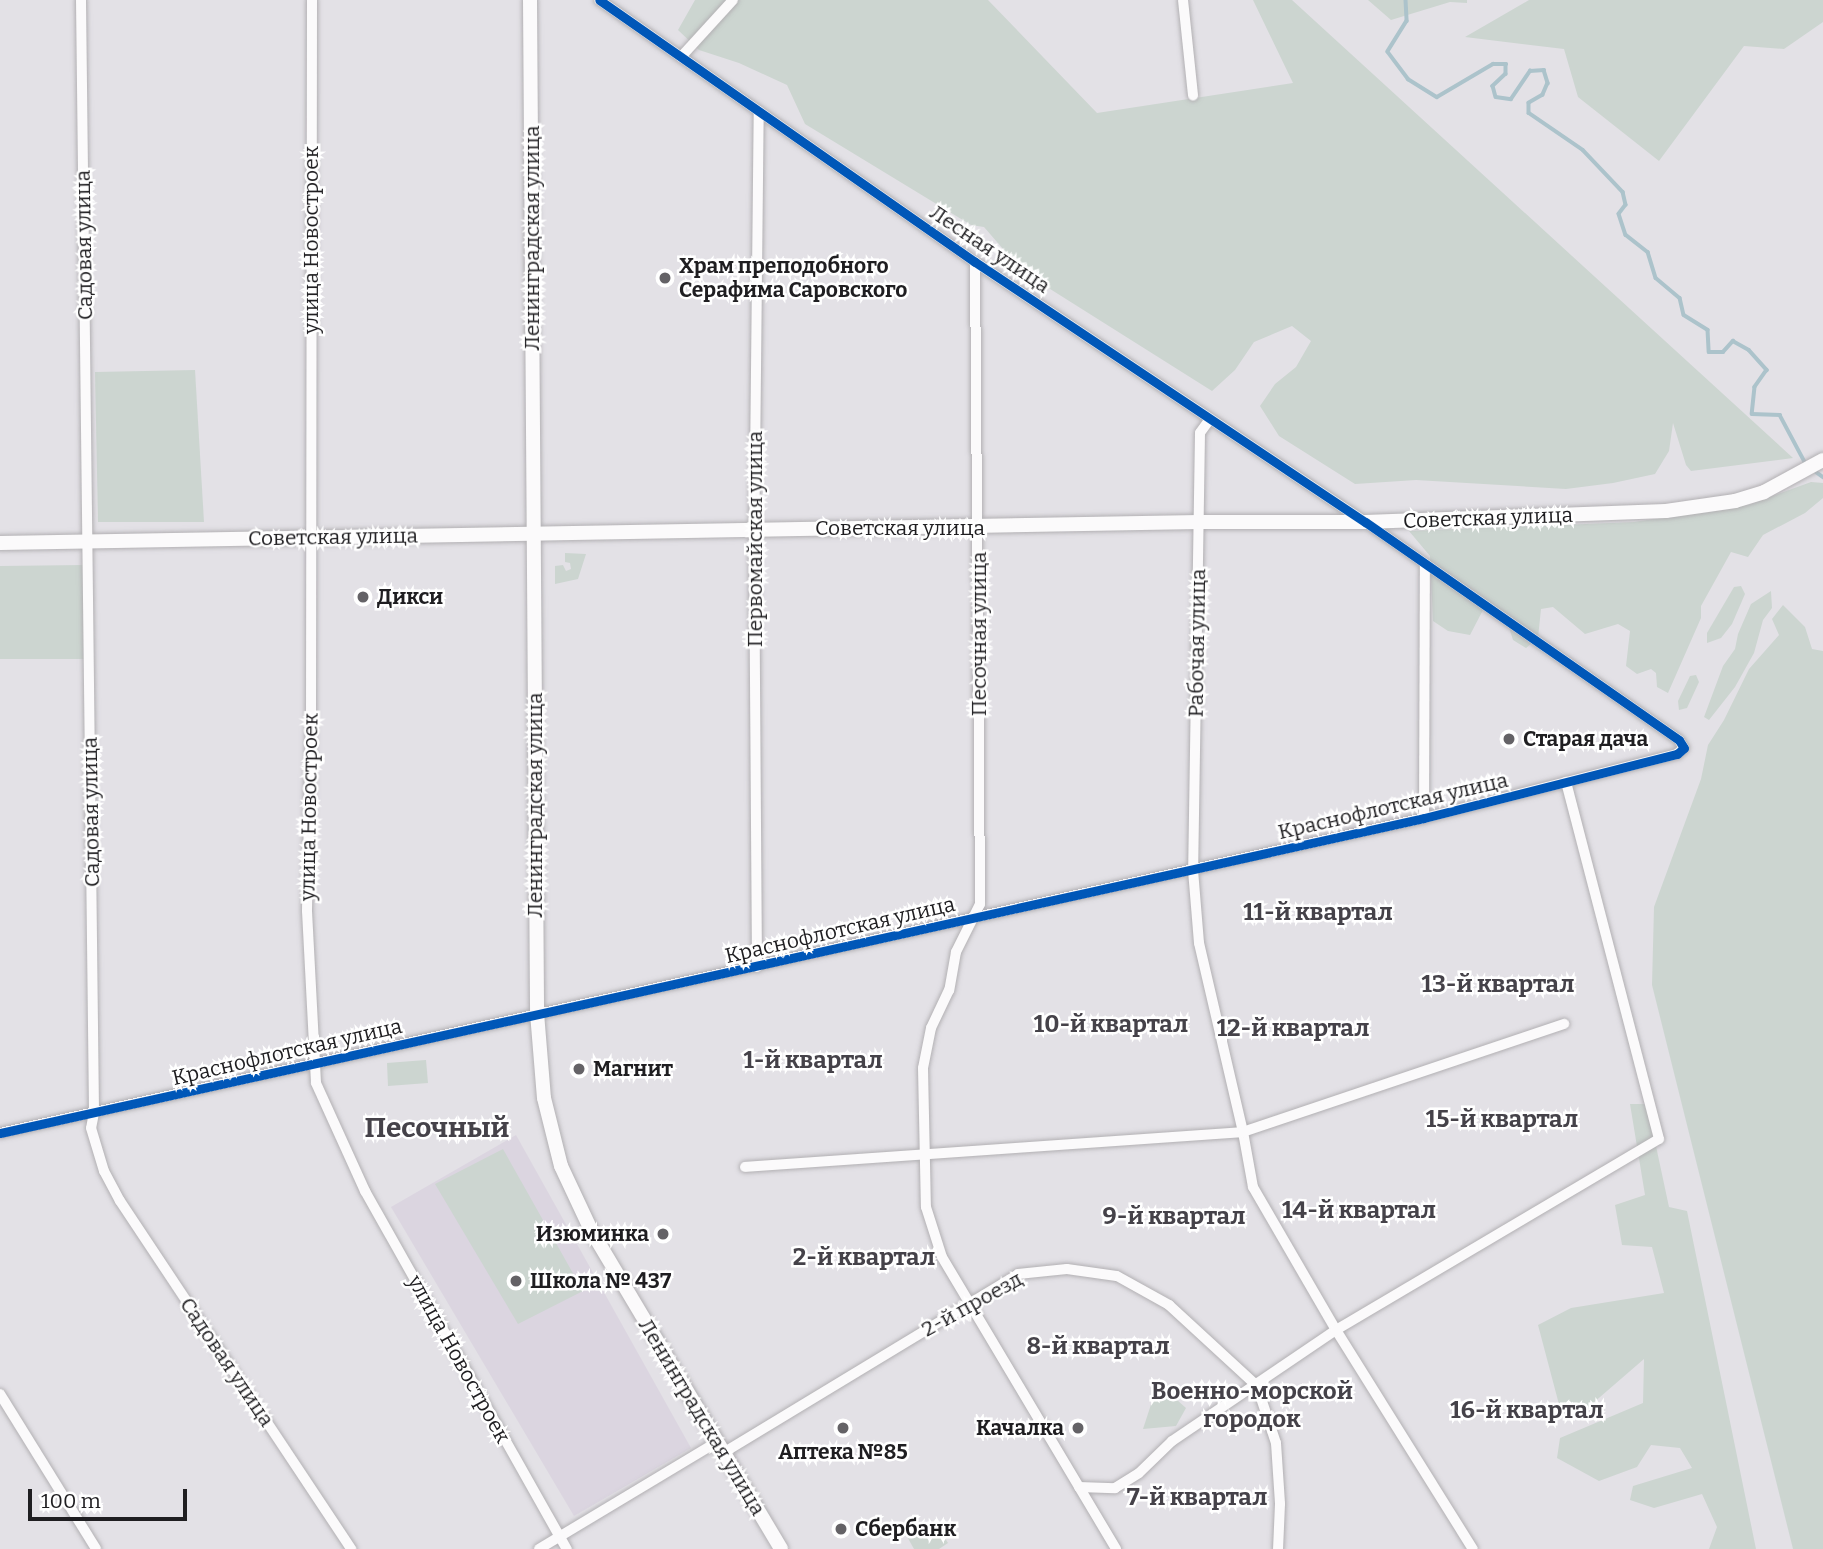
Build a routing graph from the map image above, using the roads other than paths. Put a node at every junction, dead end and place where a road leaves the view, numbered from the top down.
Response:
1 (81, 0) edge
2 (312, 0) edge
3 (530, 0) edge
4 (599, 0) edge
5 (733, 0) edge
6 (1183, 0) edge
7 (681, 57) junction
8 (1193, 95) dead end
9 (759, 111) junction
10 (975, 261) junction
11 (1210, 419) junction
12 (1823, 460) edge
13 (1199, 522) junction
14 (1365, 522) junction
15 (978, 528) junction
16 (754, 529) junction
17 (534, 533) junction
18 (309, 538) junction
19 (88, 542) junction
20 (0, 543) edge
21 (1425, 564) junction
22 (1684, 748) joint
23 (1566, 782) junction
24 (1424, 818) junction
25 (1193, 870) junction
26 (971, 919) junction
27 (757, 967) junction
28 (537, 1013) junction
29 (1564, 1024) dead end
30 (317, 1064) junction
31 (94, 1112) junction
32 (1243, 1132) junction
33 (0, 1133) edge
34 (924, 1156) junction
35 (745, 1167) dead end
36 (969, 1302) junction
37 (1336, 1330) junction
38 (1256, 1386) junction
39 (0, 1394) edge
40 (720, 1448) junction
41 (1079, 1487) junction
42 (559, 1537) junction
43 (96, 1549) edge
44 (351, 1549) edge
45 (539, 1549) edge
46 (567, 1549) edge
47 (781, 1549) edge
48 (1116, 1549) edge
49 (1278, 1549) edge
50 (1473, 1549) edge

1 - 19 street, Садовая улица
2 - 18 street, улица Новостроек
3 - 17 main road, Ленинградская улица
4 - 7 street, Лесная улица
5 - 7 street
6 - 8 street
7 - 9 street, Лесная улица
9 - 10 street, Лесная улица
9 - 16 street, Первомайская улица
10 - 11 street, Лесная улица
10 - 15 street, Песочная улица
11 - 13 street, Рабочая улица
11 - 14 street, Лесная улица
12 - 14 main road, Советская улица
13 - 14 main road, Советская улица
13 - 15 main road, Советская улица
13 - 25 street, Рабочая улица
14 - 21 street, Лесная улица
15 - 16 main road, Советская улица
15 - 26 street, Песочная улица
16 - 17 main road, Советская улица
16 - 27 street, Первомайская улица
17 - 18 main road, Советская улица
17 - 28 main road, Ленинградская улица
18 - 19 main road, Советская улица
18 - 30 street, улица Новостроек
19 - 20 main road, Советская улица
19 - 31 street, Садовая улица
21 - 22 street, Лесная улица
21 - 24 street
22 - 23 street, Краснофлотская улица
23 - 24 street, Краснофлотская улица
23 - 37 street
24 - 25 street, Краснофлотская улица
25 - 26 street, Краснофлотская улица
25 - 32 street, Рабочая улица
26 - 27 street, Краснофлотская улица
26 - 34 street, Песочная улица
27 - 28 street, Краснофлотская улица
28 - 30 street, Краснофлотская улица
28 - 40 main road, Ленинградская улица
29 - 32 street
30 - 31 street, Краснофлотская улица
30 - 42 street, улица Новостроек
31 - 33 street, Краснофлотская улица
31 - 44 street, Садовая улица
32 - 34 street
32 - 37 street, Рабочая улица
34 - 35 street
34 - 36 street, Песочная улица
36 - 38 street, 2-й проезд
36 - 40 street, 2-й проезд
36 - 41 street, Песочная улица
37 - 38 street
37 - 50 street, Рабочая улица
38 - 41 street
38 - 49 street, 2-й проезд
39 - 43 street
40 - 42 street, 2-й проезд
40 - 47 main road, Ленинградская улица
41 - 48 street, Песочная улица
42 - 45 street, 2-й проезд
42 - 46 street, улица Новостроек

